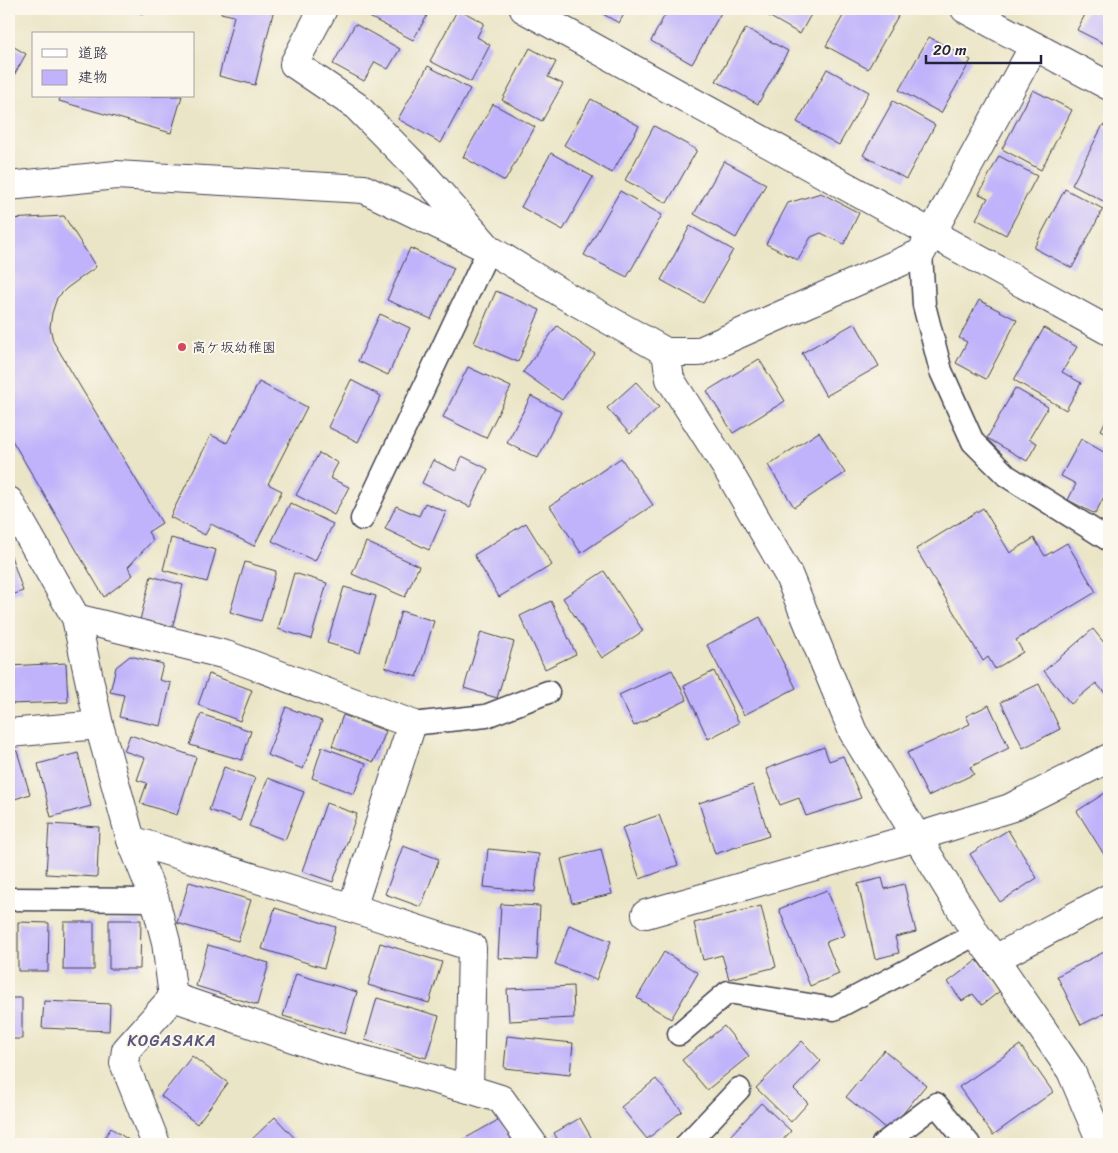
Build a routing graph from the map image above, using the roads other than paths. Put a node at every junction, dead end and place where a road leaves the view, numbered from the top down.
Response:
1 (323, 9) edge
2 (524, 9) edge
3 (966, 9) edge
4 (1034, 46) junction
5 (1109, 86) edge
6 (9, 186) edge
7 (926, 243) junction
8 (489, 249) junction
9 (1109, 331) edge
10 (666, 352) junction
11 (9, 501) edge
12 (362, 519) dead end
13 (1109, 540) edge
14 (76, 618) junction
15 (548, 692) dead end
16 (412, 724) junction
17 (99, 725) junction
18 (9, 732) edge
19 (1109, 758) edge
20 (916, 837) junction
21 (131, 840) junction
22 (1109, 898) edge
23 (9, 899) edge
24 (155, 900) junction
25 (352, 908) junction
26 (646, 914) dead end
27 (976, 934) junction
28 (996, 958) junction
29 (173, 997) junction
30 (679, 1034) dead end
31 (739, 1088) dead end
32 (469, 1089) junction
33 (1097, 1133) edge
34 (156, 1144) edge
35 (533, 1144) edge
36 (687, 1144) edge
37 (884, 1144) edge
38 (969, 1144) edge
39 (1078, 1144) edge

1 - 8 street
2 - 7 street
3 - 4 street
4 - 5 street
4 - 7 street
6 - 8 street
7 - 9 street
7 - 10 street
7 - 13 lane
8 - 10 street
8 - 12 lane
10 - 20 street
11 - 14 street
14 - 16 street
14 - 17 street
15 - 16 lane
16 - 25 street
17 - 18 street
17 - 21 street
19 - 20 street
20 - 26 street
20 - 27 street
21 - 24 street
21 - 25 street
22 - 28 street
23 - 24 lane
24 - 29 street
25 - 32 street
27 - 28 street
27 - 30 lane
28 - 33 street
29 - 32 street
29 - 34 street
31 - 36 lane
32 - 35 street
33 - 39 street
37 - 38 lane

